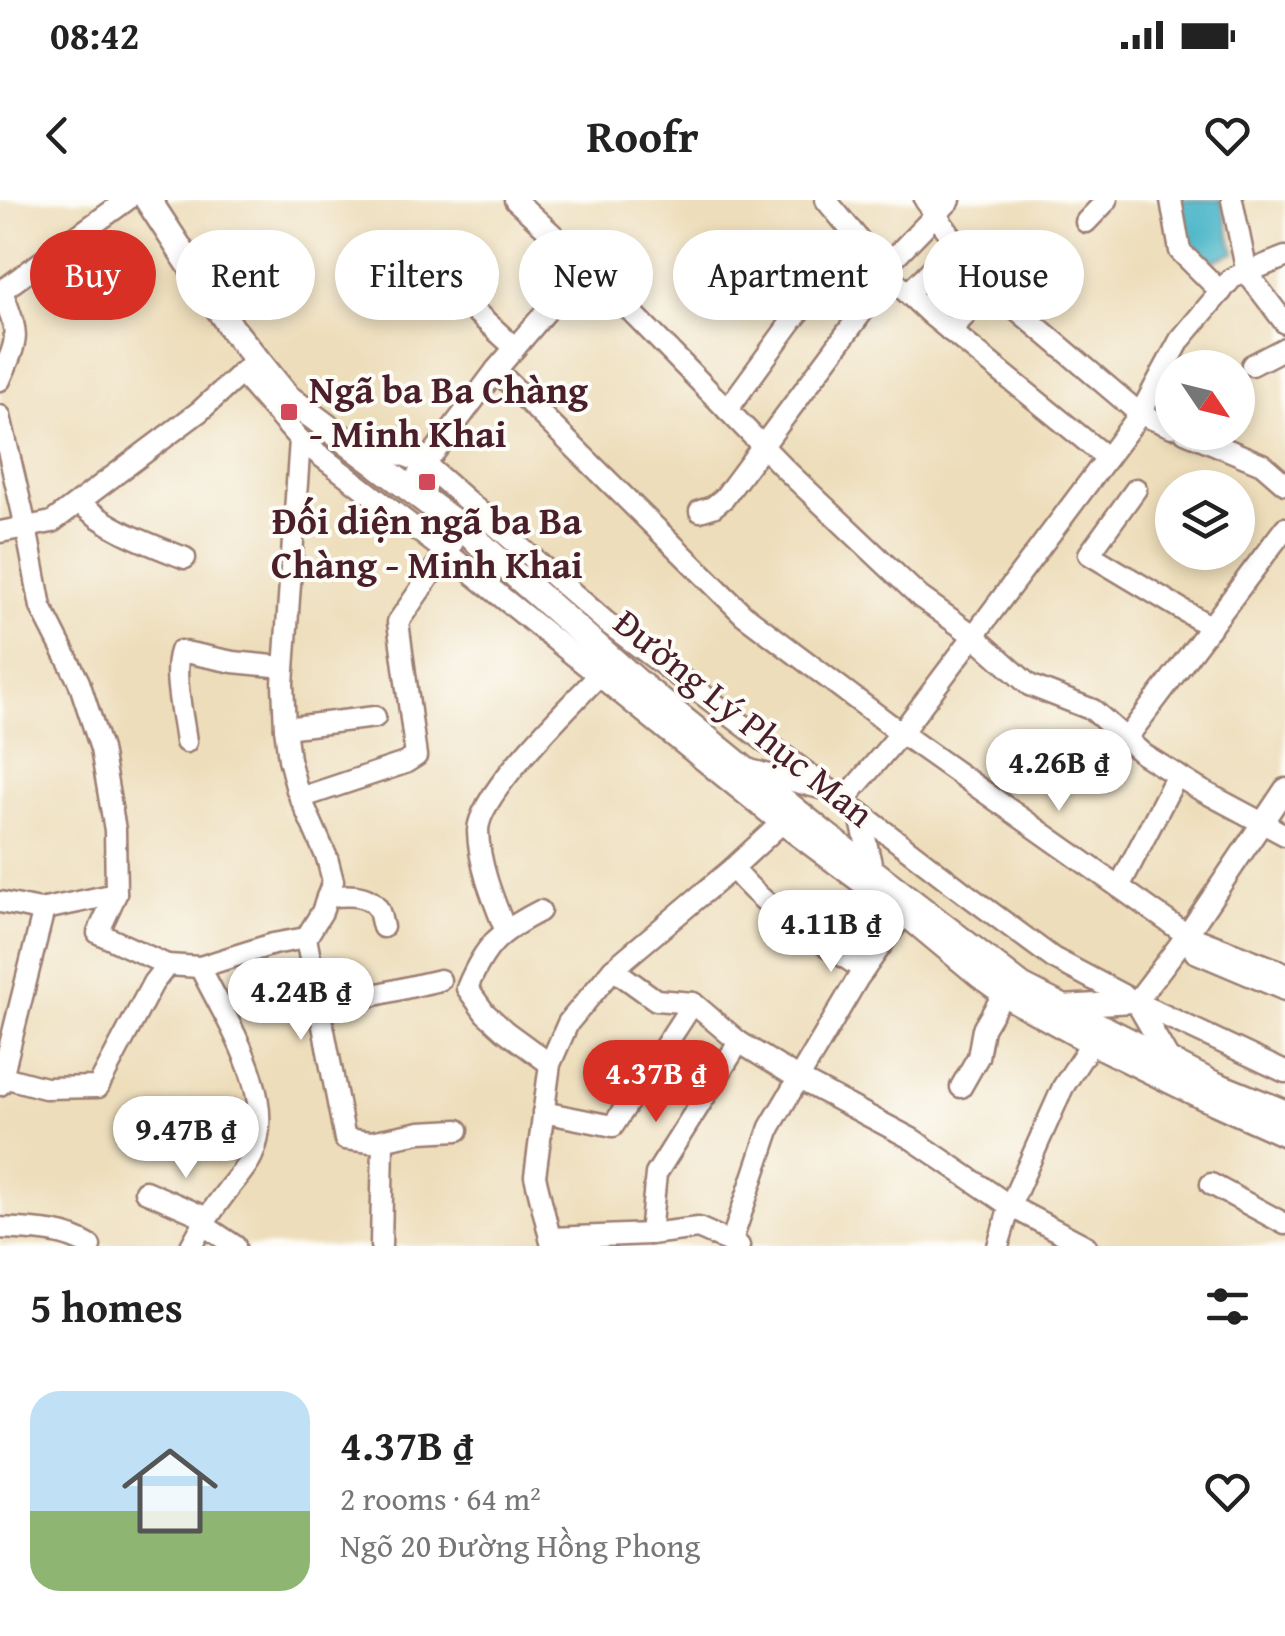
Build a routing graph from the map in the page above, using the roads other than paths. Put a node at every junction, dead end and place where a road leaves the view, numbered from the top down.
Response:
1 (126, 200) edge
2 (148, 200) edge
3 (515, 200) edge
4 (826, 200) edge
5 (1107, 200) edge
6 (1171, 200) edge
7 (1232, 200) edge
8 (937, 205) edge
9 (1086, 222) dead end
10 (547, 230) edge
11 (850, 230) edge
12 (950, 230) edge
13 (903, 250) edge
14 (1285, 256) edge
15 (1247, 273) junction
16 (923, 278) edge
17 (903, 288) edge
18 (1, 291) edge
19 (1220, 292) junction
20 (908, 293) junction
21 (484, 320) edge
22 (539, 320) edge
23 (639, 320) edge
24 (793, 320) edge
25 (853, 320) edge
26 (961, 320) edge
27 (1030, 320) edge
28 (1285, 323) edge
29 (950, 331) junction
30 (514, 348) junction
31 (1285, 348) edge
32 (1255, 363) edge
33 (249, 366) junction
34 (496, 370) junction
35 (0, 380) edge
36 (727, 410) junction
37 (1140, 414) junction
38 (0, 416) edge
39 (1155, 421) edge
40 (300, 440) junction
41 (763, 447) junction
42 (354, 448) junction
43 (1228, 450) edge
44 (1107, 458) junction
45 (425, 464) junction
46 (1282, 475) edge
47 (408, 488) junction
48 (1136, 489) dead end
49 (79, 502) junction
50 (700, 511) dead end
51 (26, 527) junction
52 (462, 528) junction
53 (1285, 528) edge
54 (0, 532) edge
55 (446, 552) junction
56 (185, 558) dead end
57 (1211, 627) junction
58 (973, 635) junction
59 (284, 667) junction
60 (606, 668) junction
61 (375, 717) dead end
62 (285, 728) junction
63 (902, 733) junction
64 (1126, 739) junction
65 (186, 742) dead end
66 (743, 768) junction
67 (1177, 775) junction
68 (1285, 789) edge
69 (300, 798) junction
70 (845, 801) junction
71 (788, 817) junction
72 (1263, 822) junction
73 (1285, 835) edge
74 (733, 868) junction
75 (872, 872) junction
76 (1119, 887) junction
77 (116, 894) junction
78 (327, 898) junction
79 (0, 902) edge
80 (908, 908) junction
81 (44, 910) junction
82 (540, 912) dead end
83 (383, 927) dead end
84 (505, 929) junction
85 (306, 938) junction
86 (1183, 940) junction
87 (167, 965) junction
88 (200, 967) junction
89 (613, 969) junction
90 (864, 970) junction
91 (1285, 973) edge
92 (440, 980) dead end
93 (315, 986) junction
94 (1285, 990) edge
95 (1003, 995) junction
96 (1136, 1002) junction
97 (693, 1004) junction
98 (1061, 1006) junction
99 (7, 1028) edge
100 (1096, 1036) junction
101 (739, 1042) junction
102 (1171, 1062) junction
103 (550, 1064) junction
104 (1285, 1072) edge
105 (0, 1079) edge
106 (800, 1079) junction
107 (961, 1087) dead end
108 (543, 1112) junction
109 (1285, 1113) edge
110 (458, 1130) dead end
111 (1285, 1136) edge
112 (382, 1140) junction
113 (1211, 1184) dead end
114 (145, 1191) dead end
115 (1010, 1206) junction
116 (205, 1221) junction
117 (1285, 1224) edge
118 (0, 1228) edge
119 (650, 1234) junction
120 (551, 1242) edge
121 (735, 1244) edge
122 (90, 1246) edge
123 (191, 1246) edge
124 (235, 1246) edge
125 (382, 1246) edge
126 (998, 1246) edge
127 (1086, 1246) edge

1 - 18 street
2 - 33 main road, Đường Lý Phục Man
3 - 10 street
4 - 11 street
5 - 9 street
6 - 19 street
7 - 15 street
8 - 12 street
8 - 13 street
14 - 15 street
15 - 19 street
15 - 28 street
16 - 20 street
17 - 20 street
18 - 35 street
19 - 37 street
20 - 29 street
21 - 30 street
22 - 30 street
23 - 36 street
24 - 36 street
25 - 41 street
26 - 29 street
27 - 37 street
29 - 44 street
30 - 34 street
31 - 32 street
33 - 40 street
33 - 42 main road, Đường Lý Phục Man
33 - 49 street
34 - 45 street
34 - 63 street
36 - 41 street
37 - 39 street
37 - 44 street
38 - 51 street
40 - 55 street
40 - 59 street
41 - 50 street
41 - 58 street
42 - 45 street
42 - 47 main road, Đường Lý Phục Man
43 - 46 street
44 - 58 street
45 - 47 street
45 - 70 street
47 - 52 main road, Đường Lý Phục Man
48 - 57 street
49 - 51 street
49 - 56 street
51 - 54 street
51 - 77 street
52 - 55 street
52 - 60 main road, Đường Lý Phục Man
53 - 57 street
55 - 60 street
55 - 69 street
57 - 64 street
58 - 63 street
58 - 64 street
59 - 62 street
59 - 65 street
60 - 66 main road, Đường Lý Phục Man
60 - 71 street
60 - 84 street
61 - 62 street
62 - 69 street
63 - 70 street
63 - 76 street
64 - 67 street
66 - 70 street
66 - 71 main road, Đường Lý Phục Man
67 - 72 street
67 - 76 street
68 - 72 street
69 - 78 street
70 - 75 street
70 - 96 street
71 - 74 street
71 - 75 main road, Đường Lý Phục Man
71 - 80 street
72 - 73 street
72 - 86 street
74 - 89 street
74 - 90 street
75 - 80 main road, Đường Lý Phục Man
76 - 86 street
77 - 81 street
77 - 87 street
78 - 83 street
78 - 85 street
79 - 81 street
80 - 90 street
80 - 95 street
80 - 98 main road, Đường Lý Phục Man
81 - 99 street
82 - 84 street
84 - 103 street
85 - 88 street
85 - 93 street
86 - 91 street
86 - 94 street
86 - 96 street
87 - 88 street
87 - 105 street
88 - 116 street
89 - 97 street
89 - 103 street
90 - 106 street
92 - 93 street
93 - 112 street
95 - 100 street
95 - 107 street
96 - 98 street
96 - 102 street
96 - 104 street
97 - 101 street
97 - 108 street
98 - 100 main road, Đường Lý Phục Man
99 - 105 street
100 - 102 main road, Đường Lý Phục Man
100 - 111 street
100 - 115 street
101 - 106 street
101 - 119 street
102 - 109 main road, Đường Lý Phục Man
103 - 108 street
106 - 115 street
106 - 121 street
108 - 120 street
110 - 112 street
112 - 125 street
113 - 117 street
114 - 116 street
115 - 126 street
115 - 127 street
116 - 123 street
116 - 124 street
118 - 122 street
119 - 120 street
119 - 121 street

